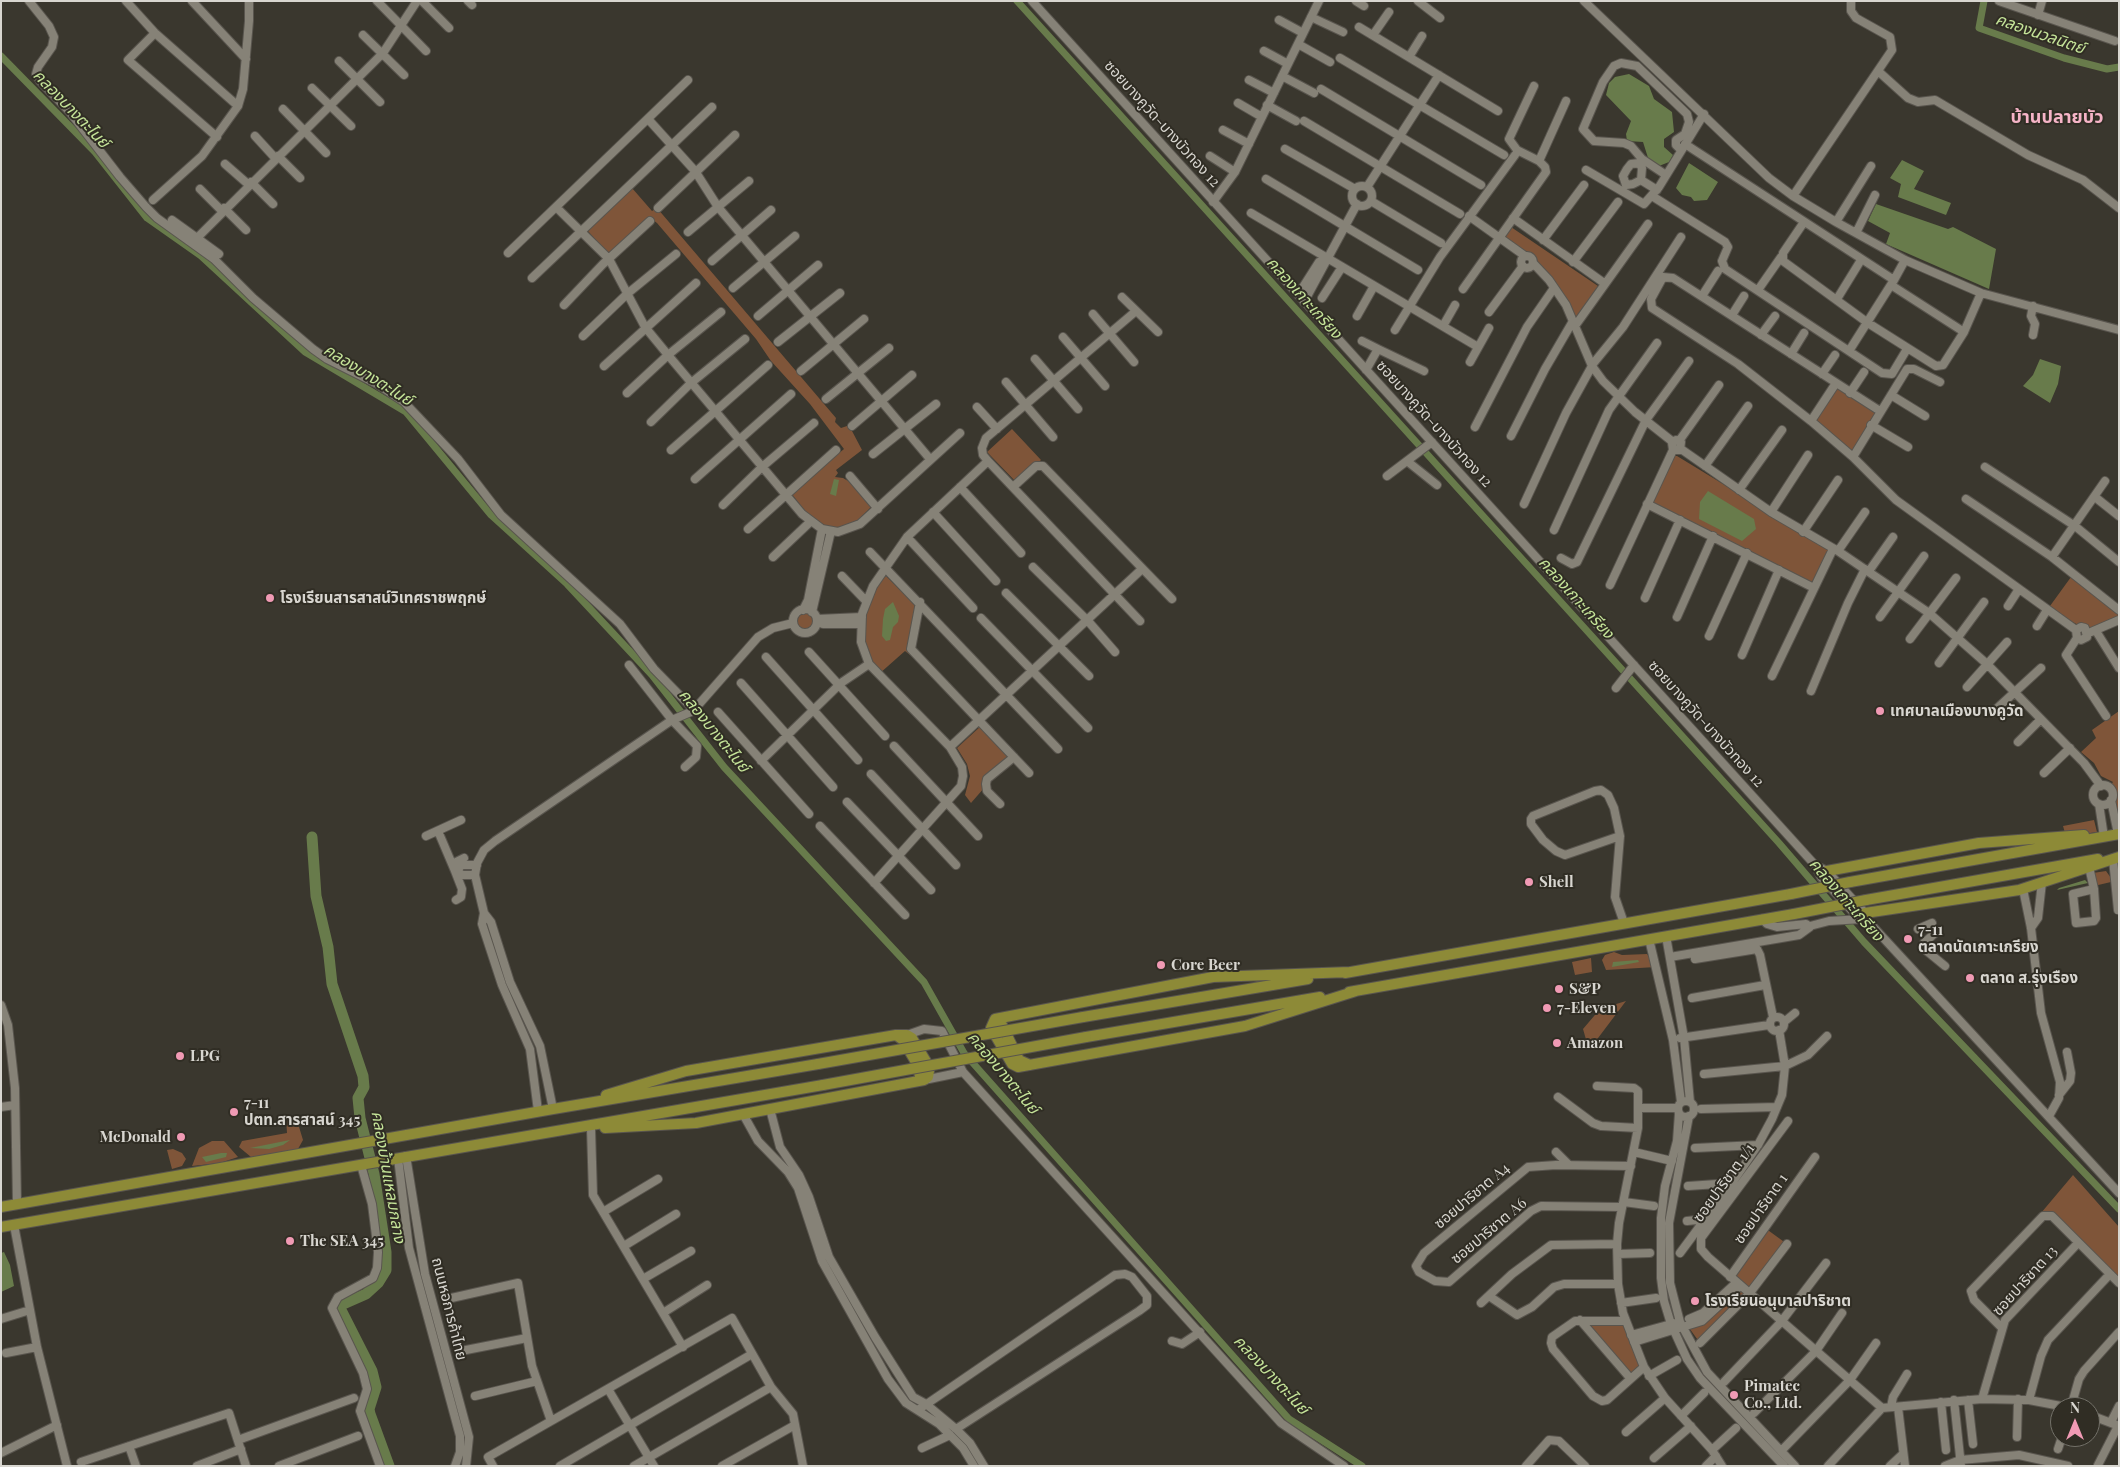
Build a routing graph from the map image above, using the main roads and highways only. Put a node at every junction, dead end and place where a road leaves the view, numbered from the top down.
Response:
1 (2118, 834) edge
2 (2100, 837) junction
3 (1979, 843) junction
4 (2117, 857) edge
5 (1982, 859) junction
6 (1827, 871) road end
7 (2000, 877) junction
8 (2005, 892) junction
9 (1865, 917) road end
10 (1350, 972) junction
11 (1195, 982) junction
12 (1356, 991) junction
13 (1199, 997) junction
14 (1223, 1014) junction
15 (1226, 1029) junction
16 (896, 1035) junction
17 (709, 1068) junction
18 (910, 1082) junction
19 (711, 1083) junction
20 (702, 1106) junction
21 (564, 1107) junction
22 (703, 1122) junction
23 (554, 1131) junction
24 (1, 1207) edge
25 (1, 1227) edge

1 - 2 main road
2 - 3 main road
2 - 5 main road
3 - 5 main road
3 - 6 main road
4 - 7 main road
4 - 8 main road
5 - 10 main road, bridge
7 - 8 main road
7 - 12 main road, bridge
8 - 9 main road
10 - 11 main road
10 - 13 main road
11 - 13 main road
11 - 15 main road
12 - 14 main road
12 - 15 main road
13 - 19 main road, bridge
14 - 15 main road
14 - 20 main road, bridge
16 - 17 main road
16 - 18 main road
16 - 18 main road
17 - 19 main road
17 - 21 main road
18 - 22 main road
19 - 21 main road
20 - 22 main road
20 - 23 main road
21 - 24 main road
22 - 23 main road
23 - 25 main road

